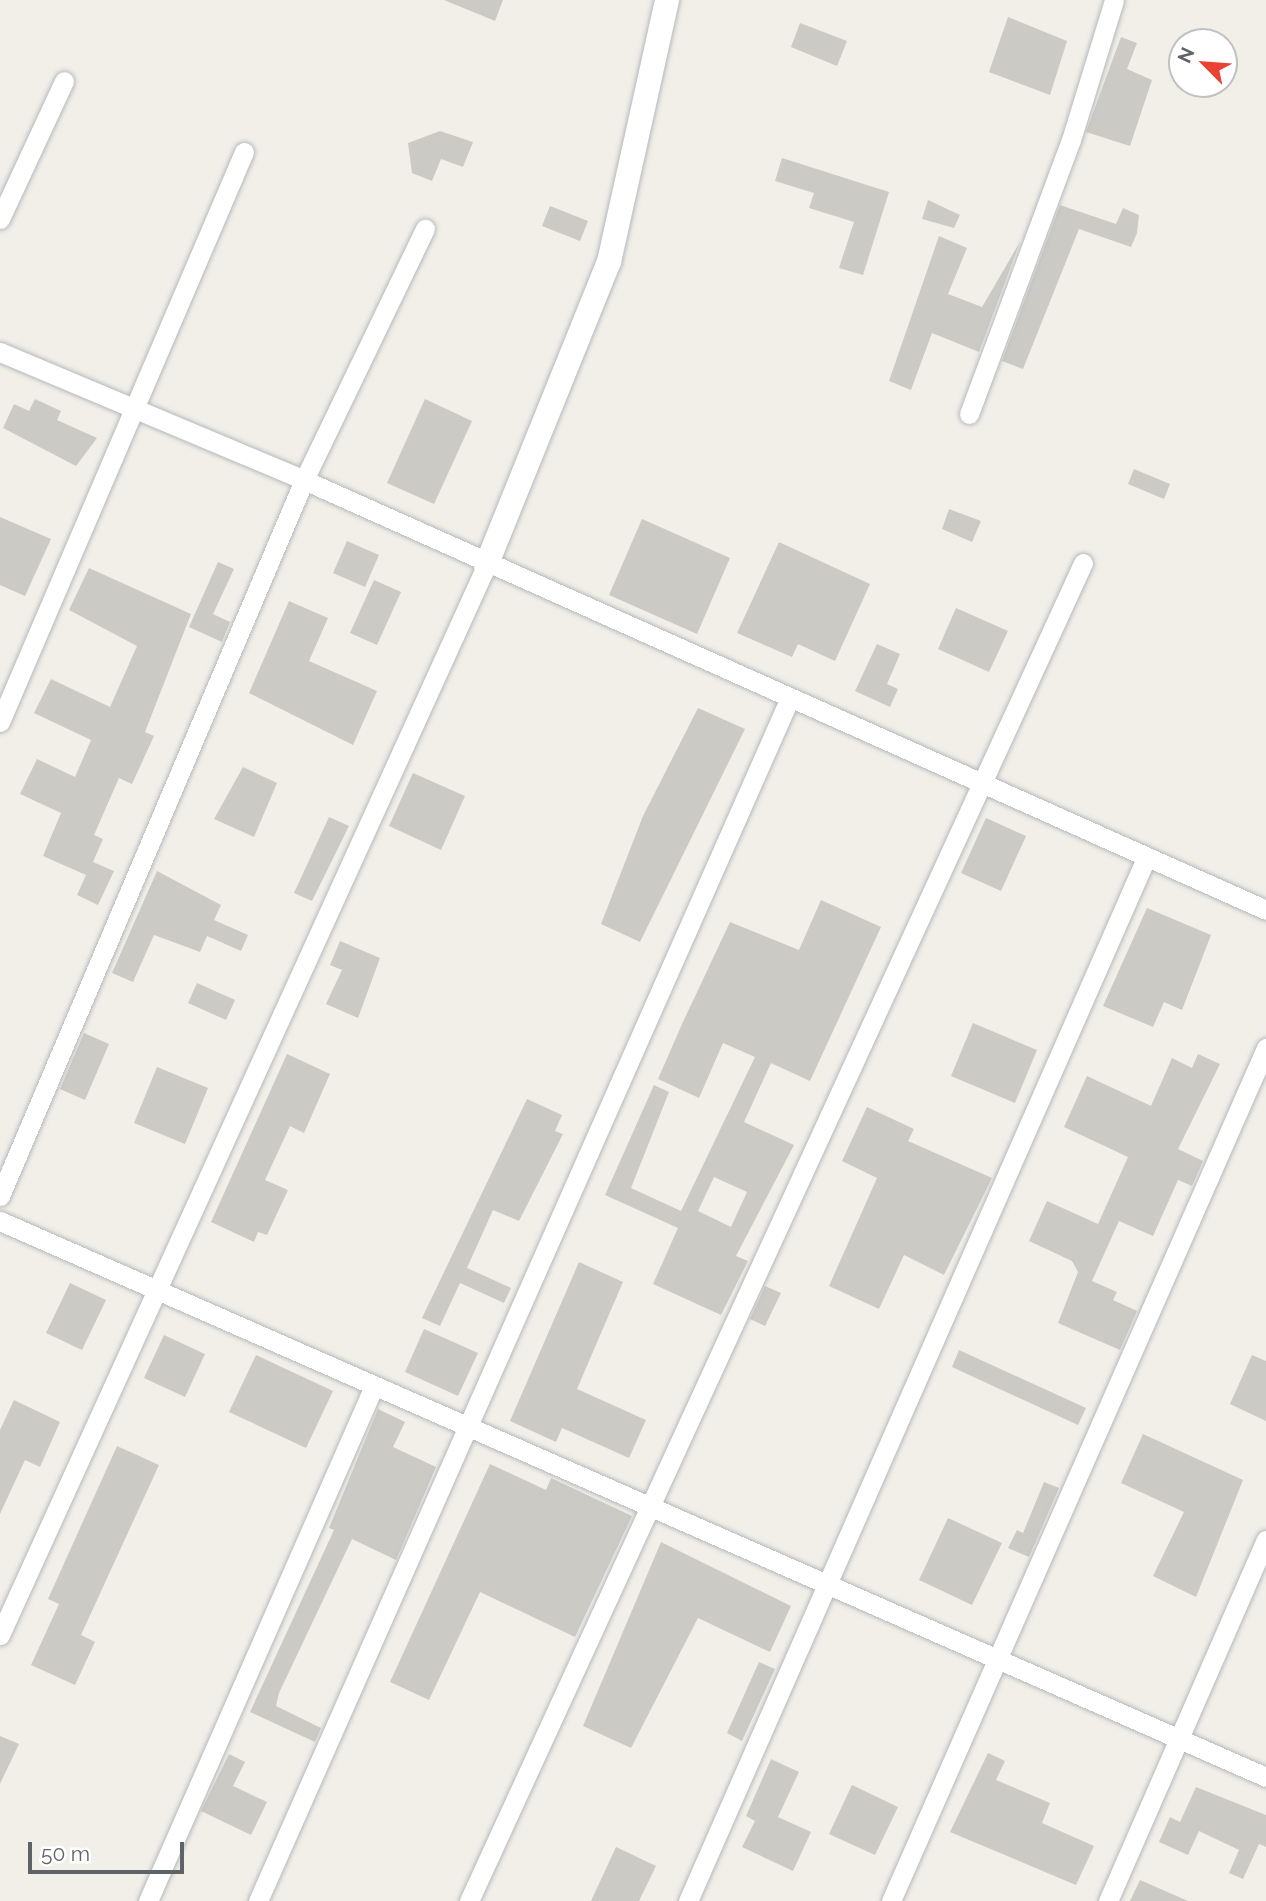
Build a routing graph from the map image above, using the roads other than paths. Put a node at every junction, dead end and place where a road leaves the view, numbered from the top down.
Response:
1 (667, 0) edge
2 (1114, 0) edge
3 (64, 82) dead end
4 (244, 152) dead end
5 (0, 219) edge
6 (425, 229) dead end
7 (0, 352) edge
8 (137, 412) junction
9 (969, 414) dead end
10 (304, 480) junction
11 (1083, 563) dead end
12 (486, 566) junction
13 (788, 702) junction
14 (0, 722) edge
15 (979, 785) junction
16 (1146, 858) junction
17 (1266, 910) edge
18 (1266, 1048) edge
19 (0, 1196) edge
20 (0, 1221) edge
21 (156, 1289) junction
22 (374, 1386) junction
23 (467, 1427) junction
24 (645, 1506) junction
25 (1266, 1540) edge
26 (827, 1586) junction
27 (0, 1635) edge
28 (999, 1663) junction
29 (1178, 1742) junction
30 (1266, 1777) edge
31 (148, 1901) edge
32 (258, 1901) edge
33 (469, 1901) edge
34 (688, 1901) edge
35 (891, 1901) edge
36 (1108, 1901) edge

1 - 12 street
2 - 9 street
3 - 5 street
4 - 8 street
6 - 10 street
7 - 8 street
8 - 10 street
8 - 14 street
10 - 12 street
10 - 19 street
11 - 15 street
12 - 13 street
12 - 21 street
13 - 15 street
13 - 23 street
15 - 16 street
15 - 24 street
16 - 17 street
16 - 26 street
18 - 28 street
20 - 21 street
21 - 22 street
21 - 27 street
22 - 23 street
22 - 31 street
23 - 24 street
23 - 32 street
24 - 26 street
24 - 33 street
25 - 29 street
26 - 28 street
26 - 34 street
28 - 29 street
28 - 35 street
29 - 30 street
29 - 36 street

